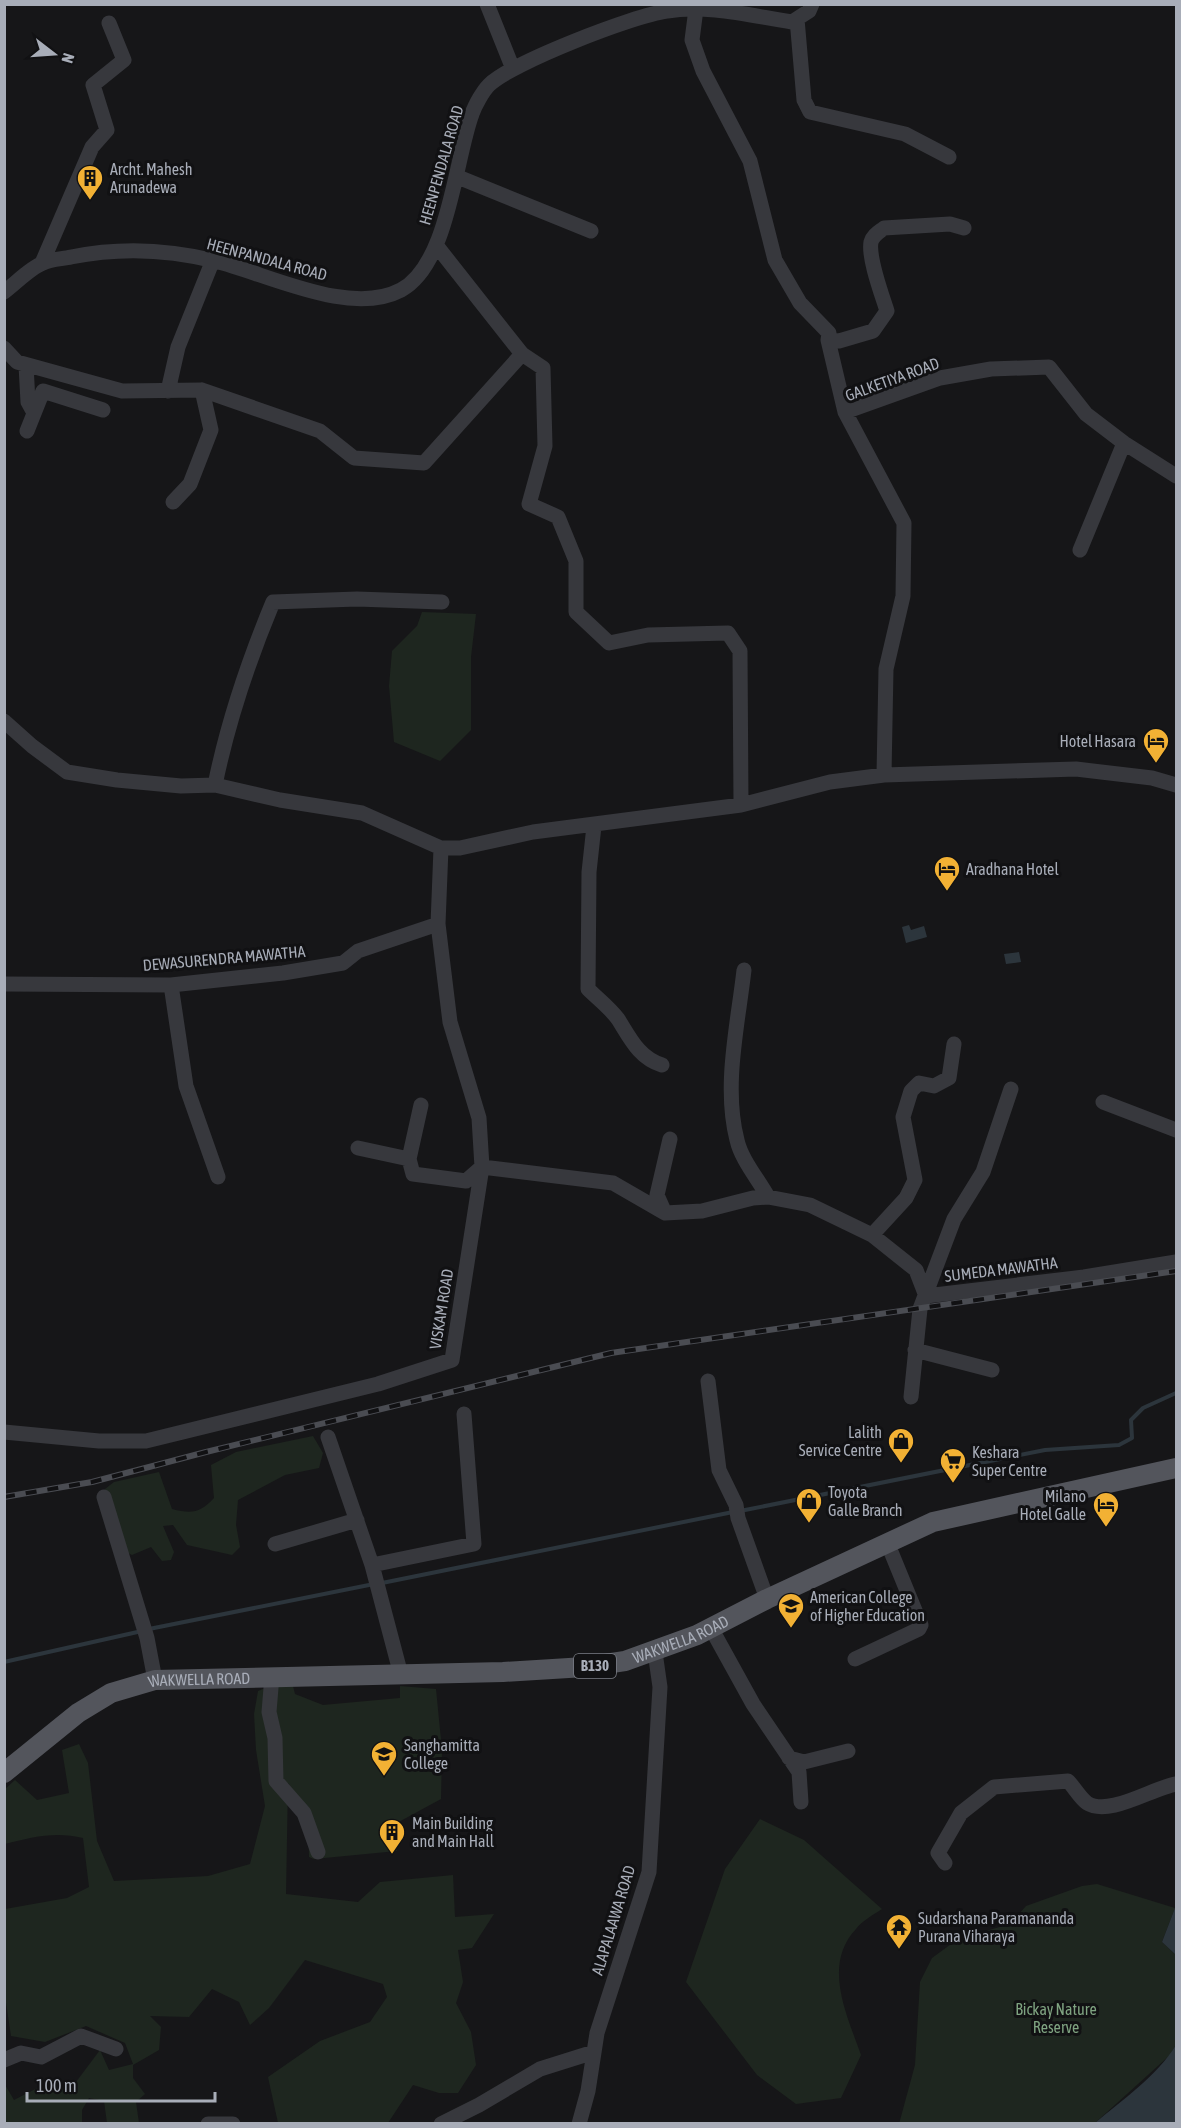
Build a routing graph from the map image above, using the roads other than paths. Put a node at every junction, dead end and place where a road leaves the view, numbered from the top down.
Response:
1 (487, 4) edge
2 (812, 4) edge
3 (667, 8) edge
4 (696, 9) junction
5 (797, 19) junction
6 (109, 23) dead end
7 (513, 69) junction
8 (950, 157) dead end
9 (458, 177) junction
10 (964, 228) dead end
11 (591, 231) dead end
12 (436, 245) junction
13 (213, 260) junction
14 (42, 263) junction
15 (4, 292) edge
16 (828, 340) junction
17 (4, 348) edge
18 (522, 354) junction
19 (26, 365) junction
20 (202, 390) junction
21 (168, 391) junction
22 (103, 410) dead end
23 (845, 412) junction
24 (34, 413) junction
25 (27, 431) dead end
26 (1124, 444) junction
27 (1176, 476) edge
28 (173, 502) dead end
29 (1080, 550) dead end
30 (442, 602) dead end
31 (4, 721) edge
32 (884, 775) junction
33 (215, 785) junction
34 (1176, 785) edge
35 (741, 806) junction
36 (594, 826) junction
37 (441, 848) junction
38 (438, 924) junction
39 (744, 970) dead end
40 (4, 984) edge
41 (171, 984) junction
42 (954, 1044) dead end
43 (662, 1065) dead end
44 (1011, 1089) dead end
45 (1102, 1102) dead end
46 (421, 1105) dead end
47 (1176, 1131) edge
48 (670, 1138) dead end
49 (358, 1148) dead end
50 (409, 1159) junction
51 (482, 1167) junction
52 (218, 1177) dead end
53 (768, 1197) junction
54 (664, 1213) junction
55 (872, 1235) junction
56 (1176, 1262) edge
57 (926, 1296) junction
58 (915, 1350) junction
59 (992, 1370) dead end
60 (708, 1382) dead end
61 (911, 1397) dead end
62 (464, 1414) dead end
63 (4, 1432) edge
64 (328, 1437) dead end
65 (1176, 1468) edge
66 (104, 1497) dead end
67 (357, 1520) junction
68 (886, 1542) junction
69 (275, 1544) dead end
70 (372, 1565) junction
71 (767, 1599) junction
72 (711, 1628) junction
73 (655, 1652) junction
74 (855, 1659) dead end
75 (401, 1675) junction
76 (272, 1676) junction
77 (154, 1680) junction
78 (848, 1751) dead end
79 (789, 1758) junction
80 (4, 1773) edge
81 (1176, 1784) edge
82 (801, 1802) dead end
83 (318, 1852) dead end
84 (945, 1863) dead end
85 (116, 2049) dead end
86 (594, 2052) junction
87 (4, 2060) edge
88 (207, 2124) edge
89 (233, 2124) edge
90 (441, 2124) edge
91 (579, 2124) edge

1 - 7 street
2 - 5 street
3 - 4 street, HEENPENDALA ROAD
3 - 7 street, HEENPENDALA ROAD
4 - 5 street, HEENPENDALA ROAD
4 - 16 street
5 - 8 street
6 - 14 street
7 - 9 street, HEENPENDALA ROAD
9 - 11 street
9 - 12 street, HEENPENDALA ROAD
10 - 16 street
12 - 13 street, HEENPANDALA ROAD
12 - 18 street
13 - 14 street, HEENPANDALA ROAD
13 - 21 street
14 - 15 street, HEENPANDALA ROAD
16 - 23 street
17 - 19 street
18 - 20 street
18 - 35 street
19 - 21 street
19 - 24 street
20 - 21 street
20 - 28 street
22 - 24 street
23 - 26 street, GALKETIYA ROAD
23 - 32 street, GALKETIYA ROAD
24 - 25 street
26 - 27 street, GALKETIYA ROAD
26 - 29 street
30 - 33 street
31 - 33 street
32 - 34 street
32 - 35 street
33 - 37 street
35 - 36 street
36 - 37 street
36 - 43 street
37 - 38 street, VISKAM ROAD
38 - 41 street, DEWASURENDRA MAWATHA
38 - 51 street, VISKAM ROAD
39 - 53 street
40 - 41 street, DEWASURENDRA MAWATHA
41 - 52 street
42 - 55 street
44 - 57 street
45 - 47 street
46 - 50 street
48 - 54 street
49 - 50 street
50 - 51 street
51 - 54 street
51 - 63 street, VISKAM ROAD
53 - 54 street, SUMEDA MAWATHA
53 - 55 street, SUMEDA MAWATHA
55 - 57 street, SUMEDA MAWATHA
56 - 57 street, SUMEDA MAWATHA
57 - 58 street
58 - 59 street
58 - 61 street
60 - 71 street
62 - 70 street
64 - 67 street
65 - 68 main road, WAKWELLA ROAD / B130
66 - 77 street
67 - 69 street
67 - 70 street
68 - 71 main road, WAKWELLA ROAD / B130
68 - 74 street
70 - 75 street
71 - 72 main road, WAKWELLA ROAD / B130
72 - 73 main road, WAKWELLA ROAD / B130
72 - 79 street
73 - 75 main road, WAKWELLA ROAD / B130
73 - 86 street, ALAPALAAWA ROAD
75 - 76 main road, WAKWELLA ROAD / B130
76 - 77 main road, WAKWELLA ROAD / B130
76 - 83 street
77 - 80 main road, WAKWELLA ROAD / B130
78 - 79 street
79 - 82 street
81 - 84 street
85 - 87 street
86 - 90 street
86 - 91 street, ALAPALAAWA ROAD
88 - 89 street

